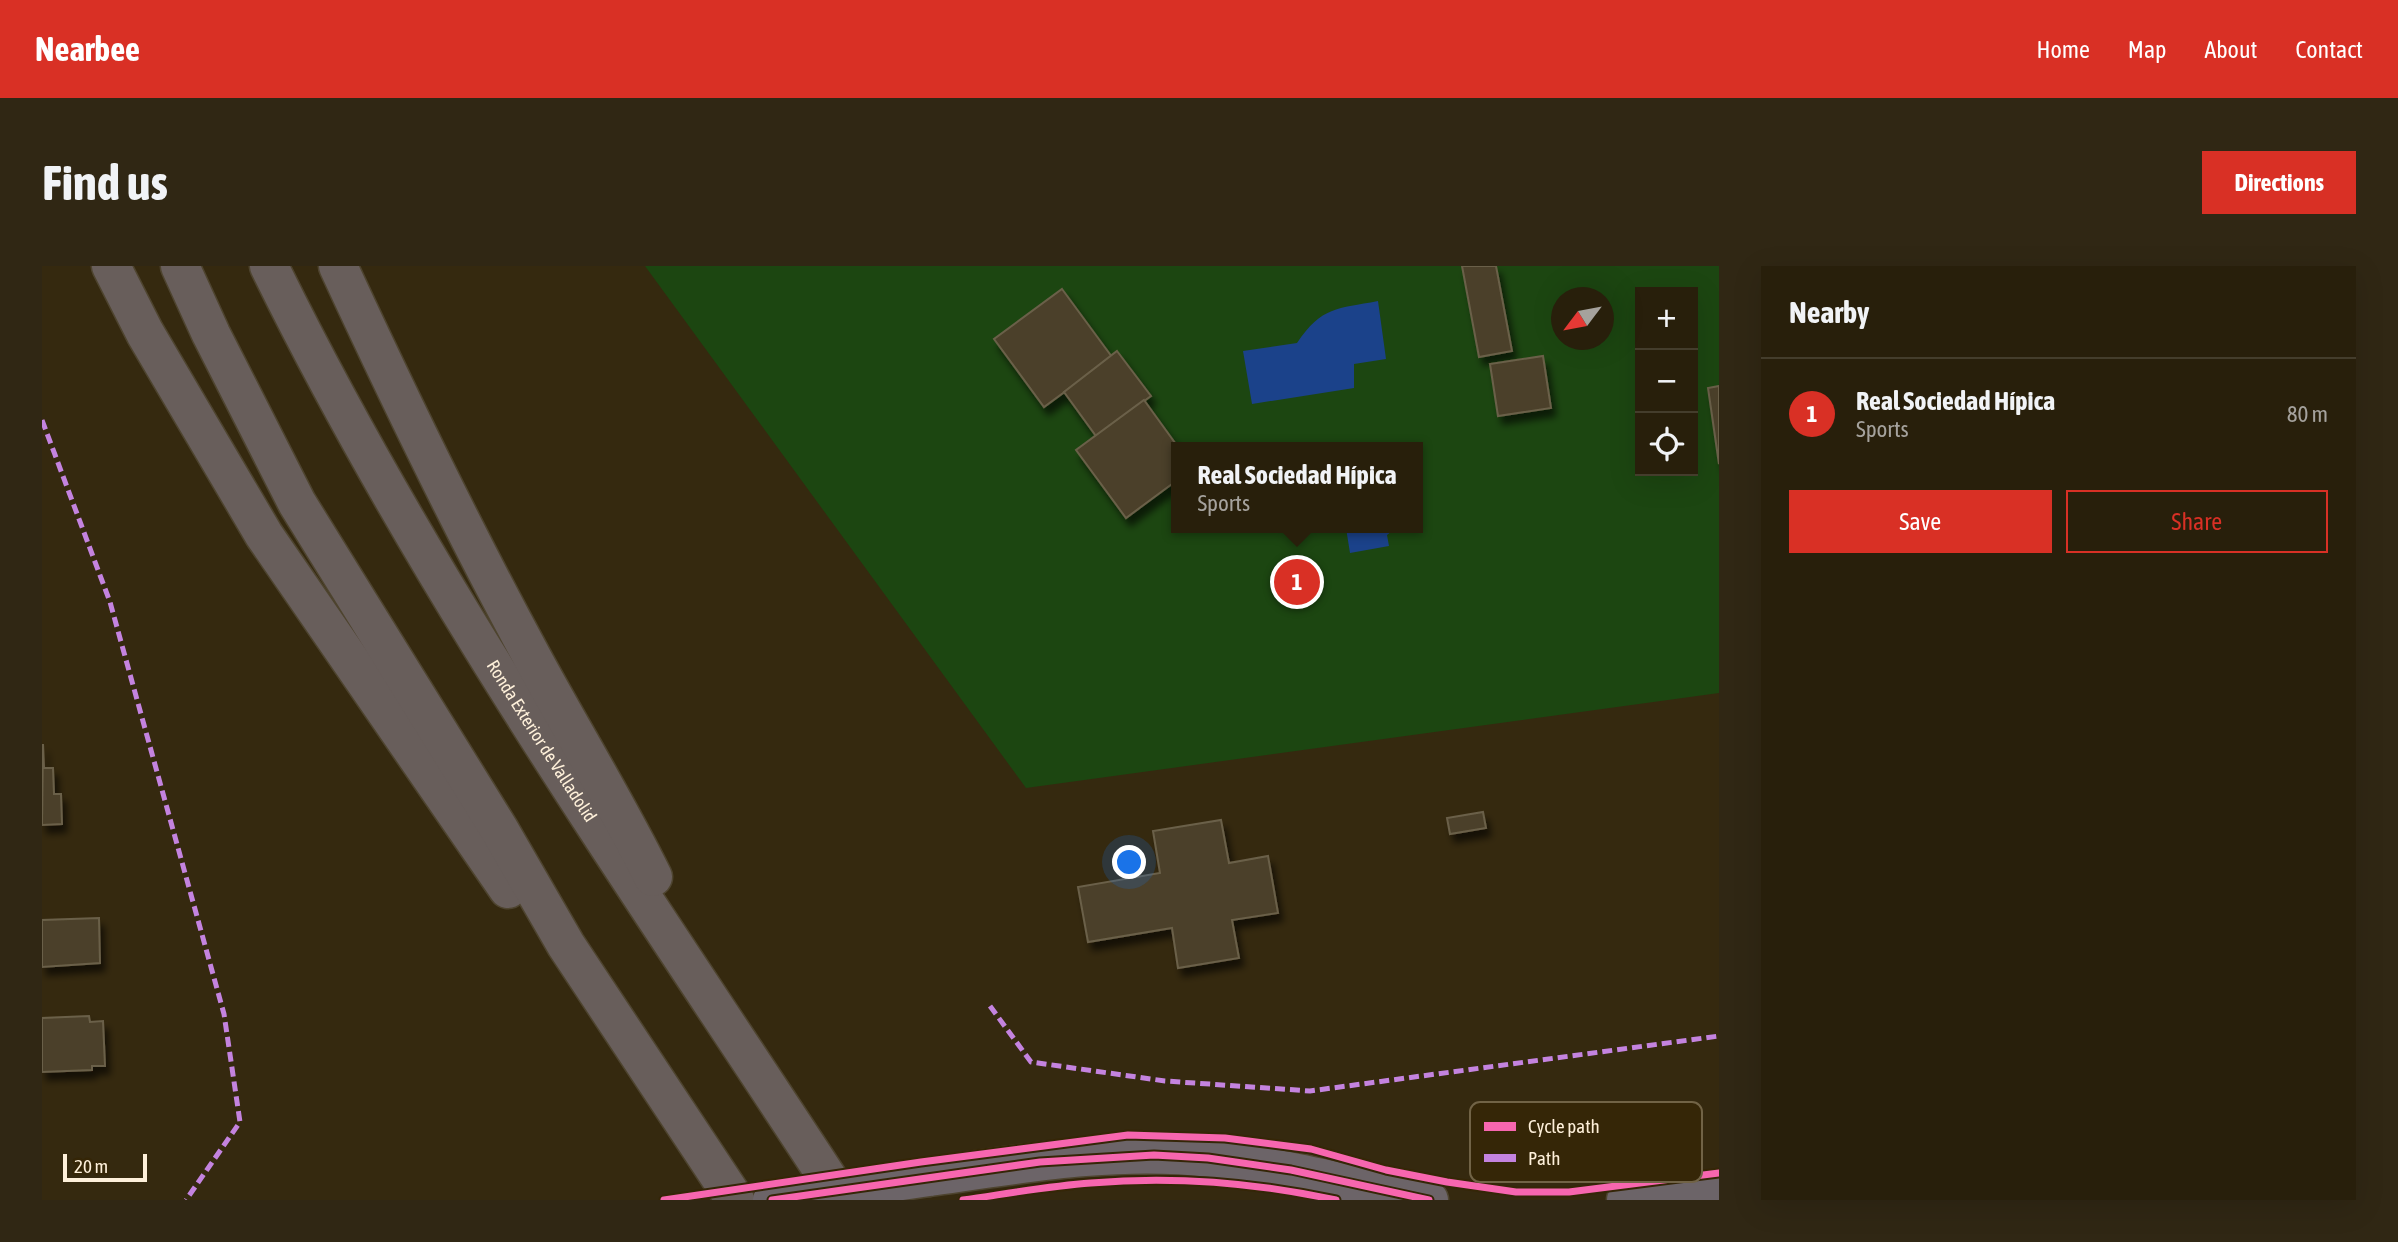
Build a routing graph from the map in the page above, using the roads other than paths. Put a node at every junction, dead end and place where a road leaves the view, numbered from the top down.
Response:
1 (111, 266) edge
2 (180, 266) edge
3 (269, 266) edge
4 (338, 266) edge
5 (566, 945) junction
6 (724, 1018) junction
7 (1719, 1189) edge
8 (735, 1200) edge
9 (772, 1200) edge
10 (842, 1200) edge
11 (1429, 1200) edge
12 (1626, 1200) edge

1 - 5 highway
2 - 5 highway
3 - 6 highway, Ronda Exterior de Valladolid
4 - 6 highway
5 - 8 highway
6 - 10 highway, Ronda Exterior de Valladolid
7 - 12 street
9 - 11 street, bridge

